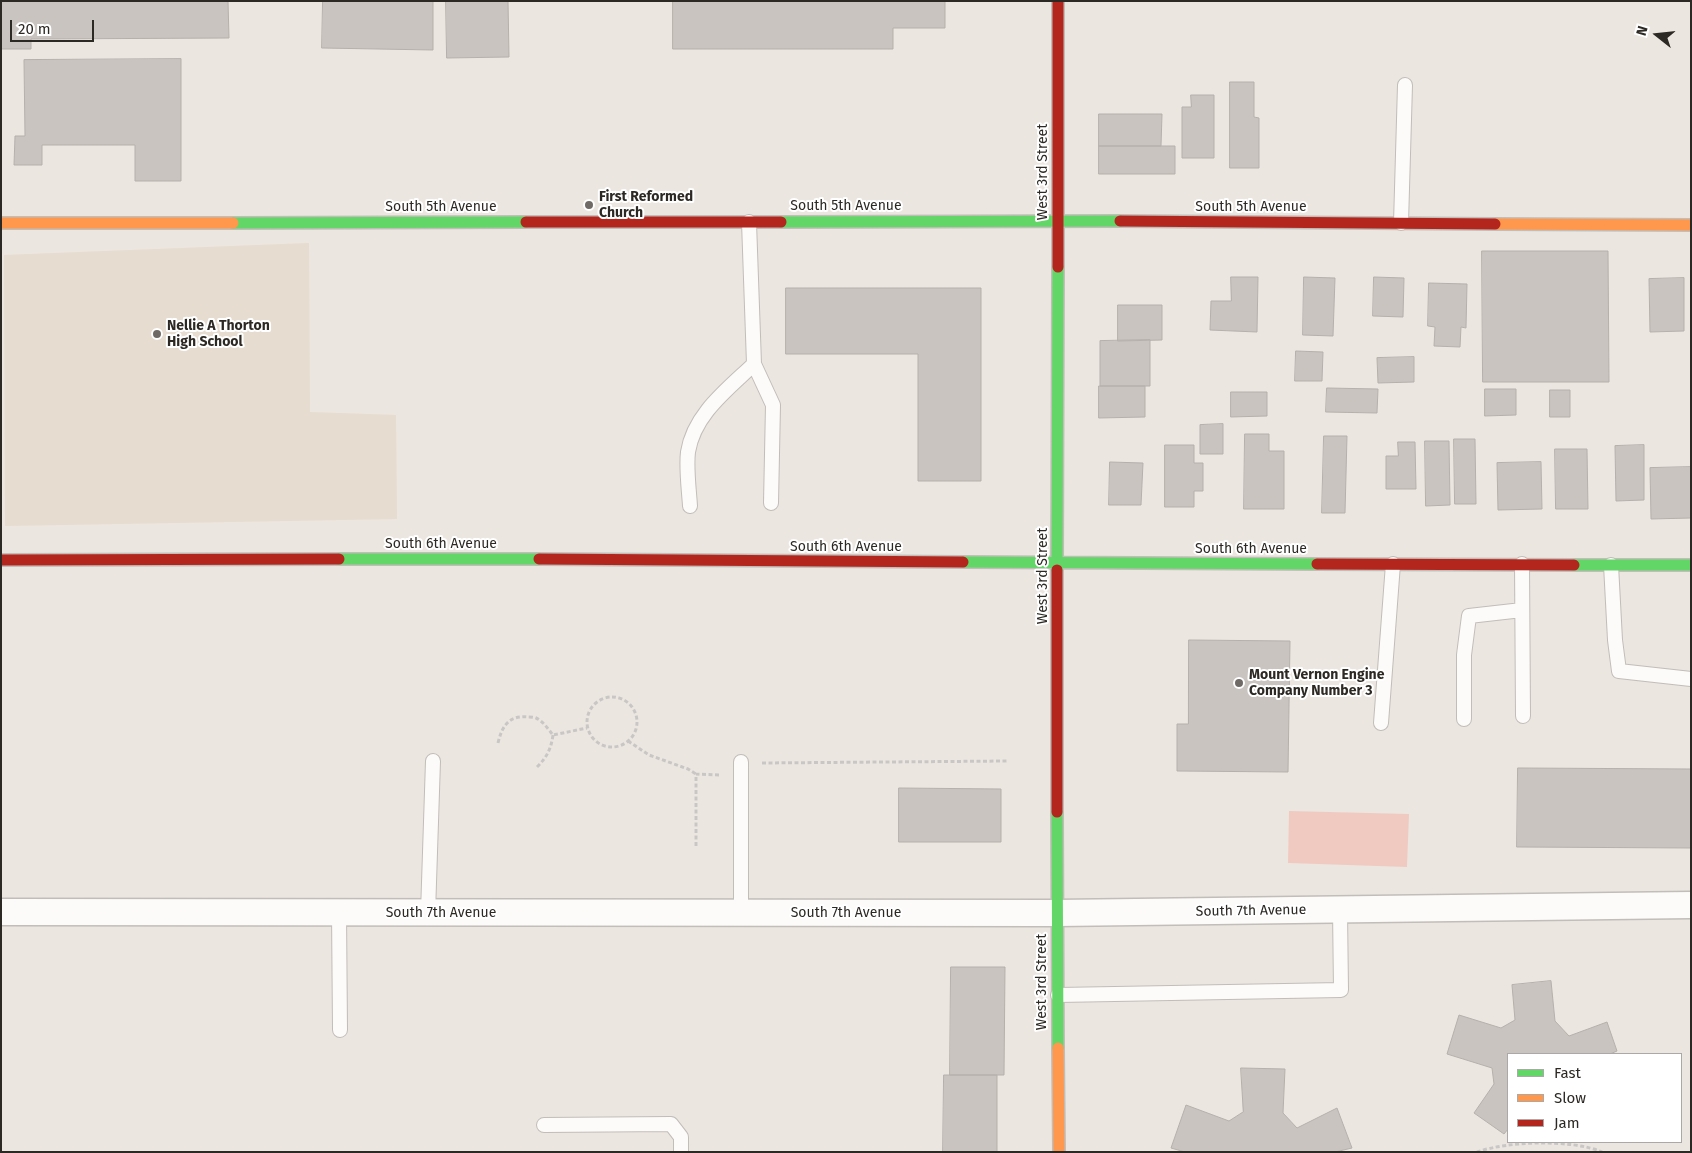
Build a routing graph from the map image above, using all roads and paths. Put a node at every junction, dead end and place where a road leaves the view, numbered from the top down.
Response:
1 (1058, 1) edge
2 (1405, 85) dead end
3 (1058, 221) junction
4 (749, 222) junction
5 (1, 223) edge
6 (1401, 223) junction
7 (1691, 224) edge
8 (754, 364) junction
9 (771, 503) dead end
10 (690, 506) dead end
11 (1, 560) edge
12 (1058, 563) junction
13 (1393, 564) junction
14 (1522, 564) junction
15 (1611, 565) junction
16 (1691, 565) edge
17 (1522, 610) junction
18 (1691, 679) edge
19 (1523, 716) dead end
20 (1464, 719) dead end
21 (1381, 723) dead end
22 (587, 728) junction
23 (553, 735) junction
24 (628, 742) junction
25 (498, 743) dead end
26 (433, 761) dead end
27 (1008, 762) dead end
28 (538, 767) dead end
29 (741, 769) junction
30 (696, 774) junction
31 (696, 846) dead end
32 (1691, 905) edge
33 (1340, 910) junction
34 (1, 912) edge
35 (339, 912) junction
36 (428, 913) junction
37 (741, 913) junction
38 (1057, 914) junction
39 (1058, 995) junction
40 (340, 1030) dead end
41 (544, 1125) dead end
42 (681, 1152) edge
43 (1059, 1152) edge
44 (1477, 1152) edge
45 (1602, 1152) edge

1 - 3 street, West 3rd Street
2 - 6 lane
3 - 4 street, South 5th Avenue
3 - 6 street, South 5th Avenue
3 - 12 street, West 3rd Street
4 - 5 street, South 5th Avenue
4 - 8 lane
6 - 7 street, South 5th Avenue
8 - 9 lane
8 - 10 lane
11 - 12 street, South 6th Avenue
12 - 13 street, South 6th Avenue
12 - 38 street, West 3rd Street
13 - 14 street, South 6th Avenue
13 - 21 lane
14 - 15 street, South 6th Avenue
14 - 17 lane
15 - 16 street, South 6th Avenue
15 - 18 lane
17 - 19 lane
17 - 20 lane
22 - 23 path
22 - 24 path
22 - 24 path
23 - 25 path
23 - 28 path
24 - 30 path
26 - 36 lane
27 - 29 path
29 - 30 path
29 - 37 lane
30 - 31 path
32 - 33 street, South 7th Avenue
33 - 38 street, South 7th Avenue
33 - 39 lane
34 - 35 street, South 7th Avenue
35 - 36 street, South 7th Avenue
35 - 40 lane
36 - 37 street, South 7th Avenue
37 - 38 street, South 7th Avenue
38 - 39 street, West 3rd Street
39 - 43 street, West 3rd Street
41 - 42 lane
44 - 45 path

